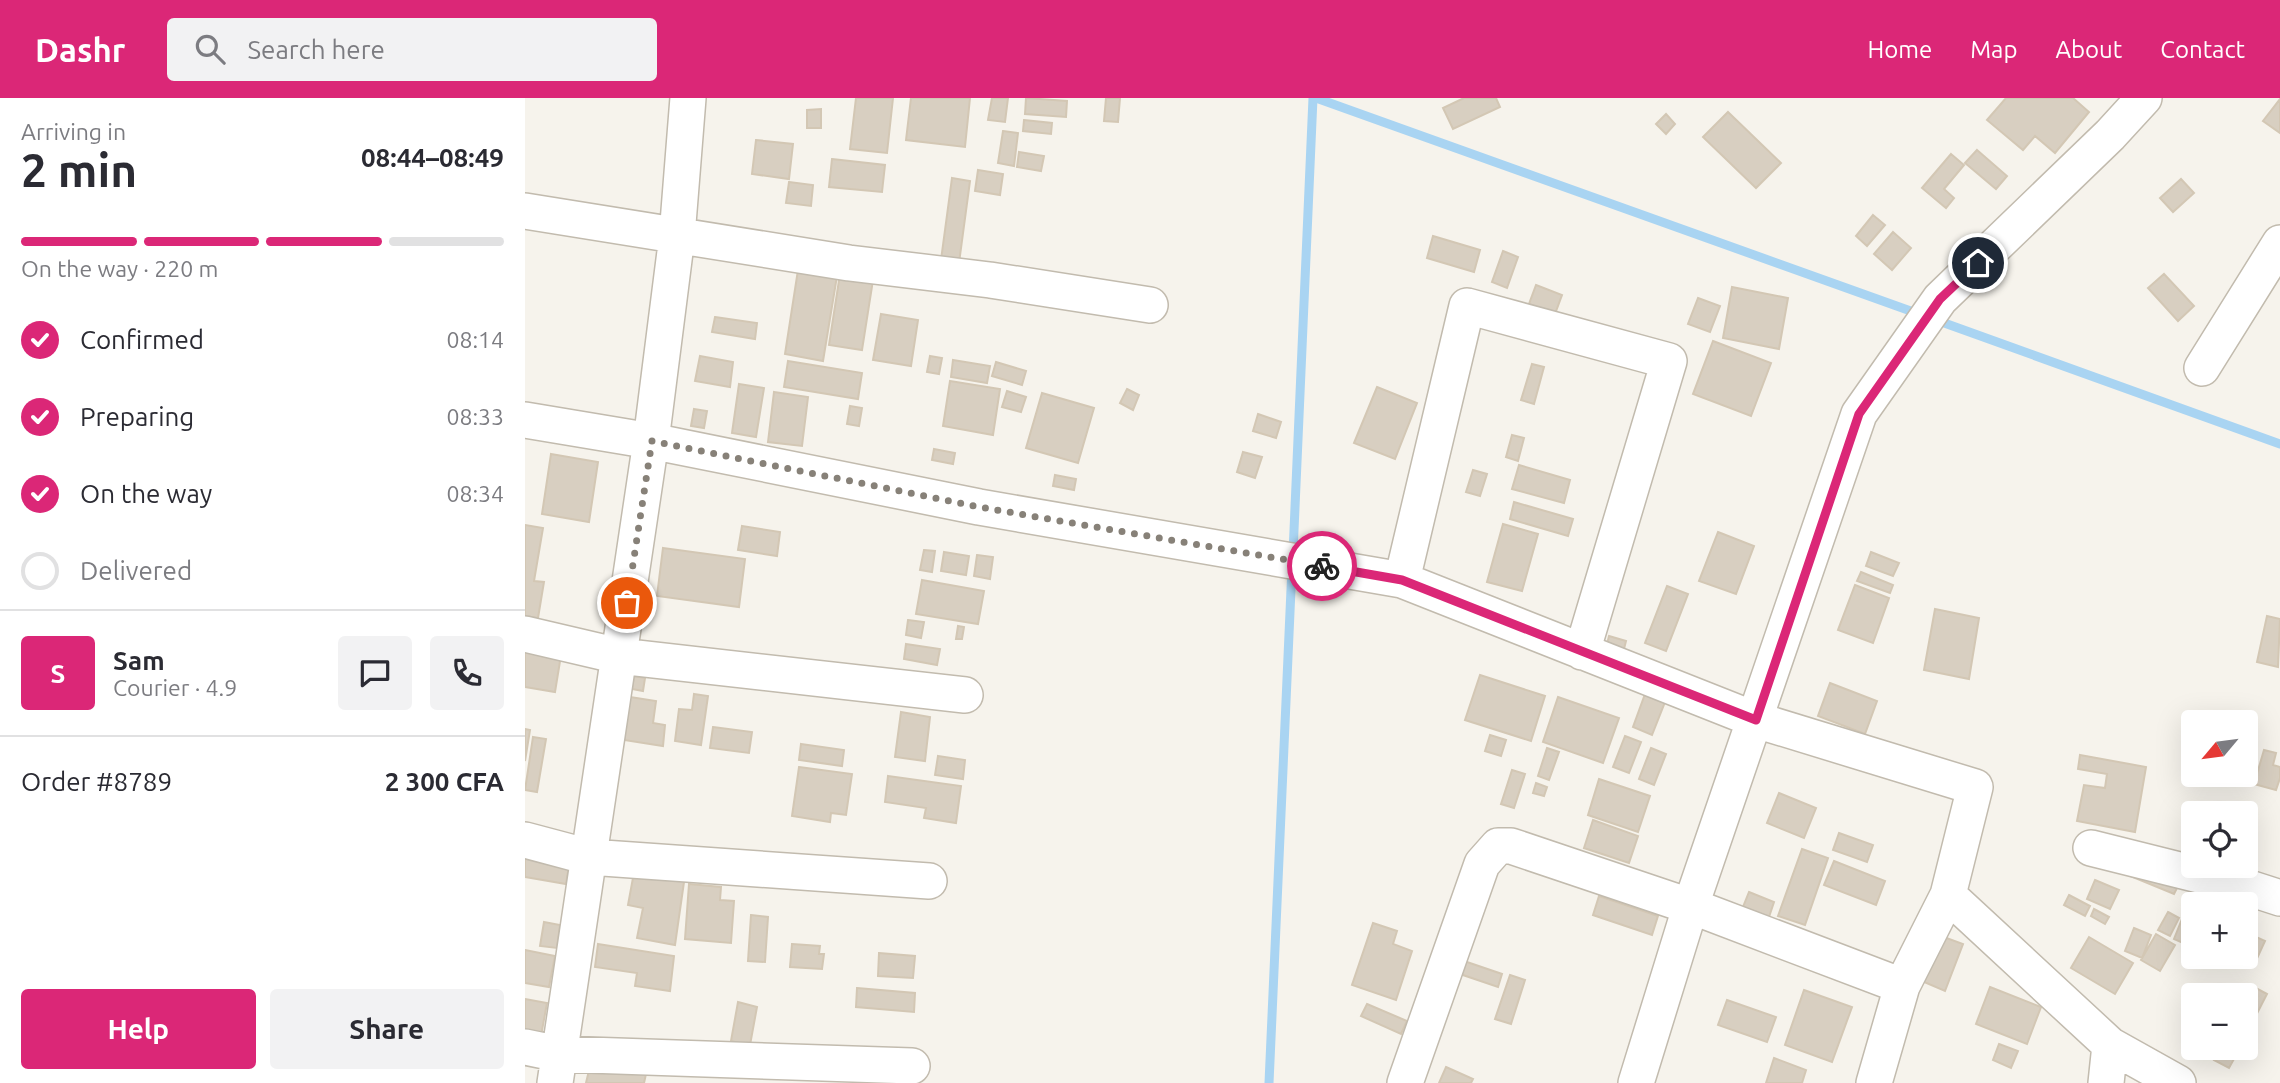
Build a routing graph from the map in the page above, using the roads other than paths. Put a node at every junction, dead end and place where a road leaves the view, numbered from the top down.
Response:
1 (688, 98) edge
2 (2144, 98) edge
3 (525, 211) edge
4 (677, 236) junction
5 (2280, 243) edge
6 (1150, 305) dead end
7 (2202, 369) dead end
8 (525, 419) edge
9 (652, 441) junction
10 (1402, 580) junction
11 (525, 634) edge
12 (1582, 652) junction
13 (619, 656) junction
14 (965, 695) dead end
15 (1756, 720) junction
16 (525, 840) edge
17 (2091, 848) dead end
18 (589, 857) junction
19 (929, 881) dead end
20 (1948, 895) junction
21 (2280, 898) edge
22 (1690, 908) junction
23 (1902, 986) junction
24 (2110, 1045) junction
25 (525, 1047) edge
26 (912, 1066) dead end
27 (557, 1068) edge
28 (1405, 1083) edge
29 (1636, 1083) edge
30 (1874, 1083) edge
31 (2106, 1083) edge
32 (2178, 1083) edge

1 - 4 street
2 - 15 street
3 - 4 street
4 - 6 street
4 - 9 street
5 - 7 street
8 - 9 street
9 - 10 street
9 - 13 street
10 - 12 street
10 - 12 street
11 - 13 street
12 - 15 street
13 - 14 street
13 - 18 street
15 - 20 street
15 - 22 street
16 - 18 street
17 - 21 street
18 - 19 street
18 - 27 street
20 - 23 street
20 - 24 street
22 - 23 street
22 - 28 street
22 - 29 street
23 - 30 street
24 - 31 street
24 - 32 street
25 - 27 street
26 - 27 street

